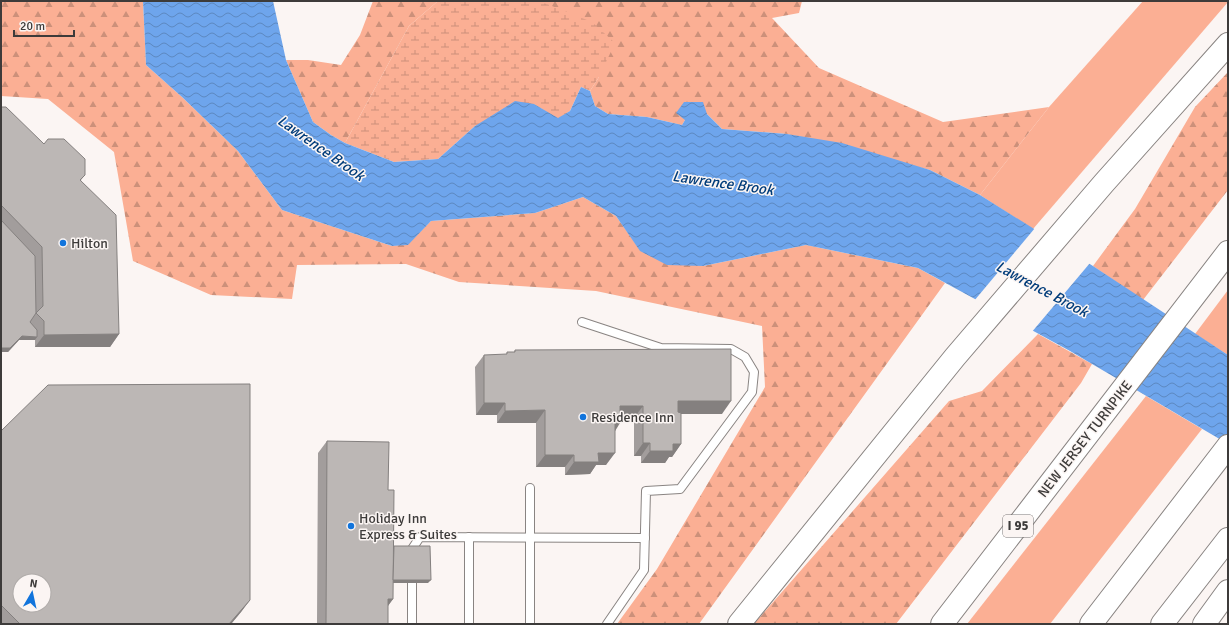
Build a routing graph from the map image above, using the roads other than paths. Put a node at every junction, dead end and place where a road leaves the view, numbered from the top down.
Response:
1 (1226, 46) edge
2 (1228, 252) edge
3 (582, 322) dead end
4 (1228, 446) edge
5 (530, 488) dead end
6 (469, 537) junction
7 (530, 538) junction
8 (645, 538) junction
9 (1228, 538) edge
10 (412, 549) edge
11 (412, 583) edge
12 (1228, 591) edge
13 (412, 624) edge
14 (468, 624) edge
15 (530, 624) edge
16 (607, 624) edge
17 (739, 624) edge
18 (942, 624) edge
19 (1092, 624) edge
20 (1162, 624) edge
21 (1204, 624) edge

1 - 17 highway
2 - 18 highway, NEW JERSEY TURNPIKE / I 95
3 - 8 lane
4 - 19 highway
5 - 7 lane
6 - 7 lane
6 - 10 lane
6 - 14 lane
7 - 8 lane
7 - 15 lane
8 - 16 lane
9 - 20 highway
11 - 13 lane
12 - 21 highway

